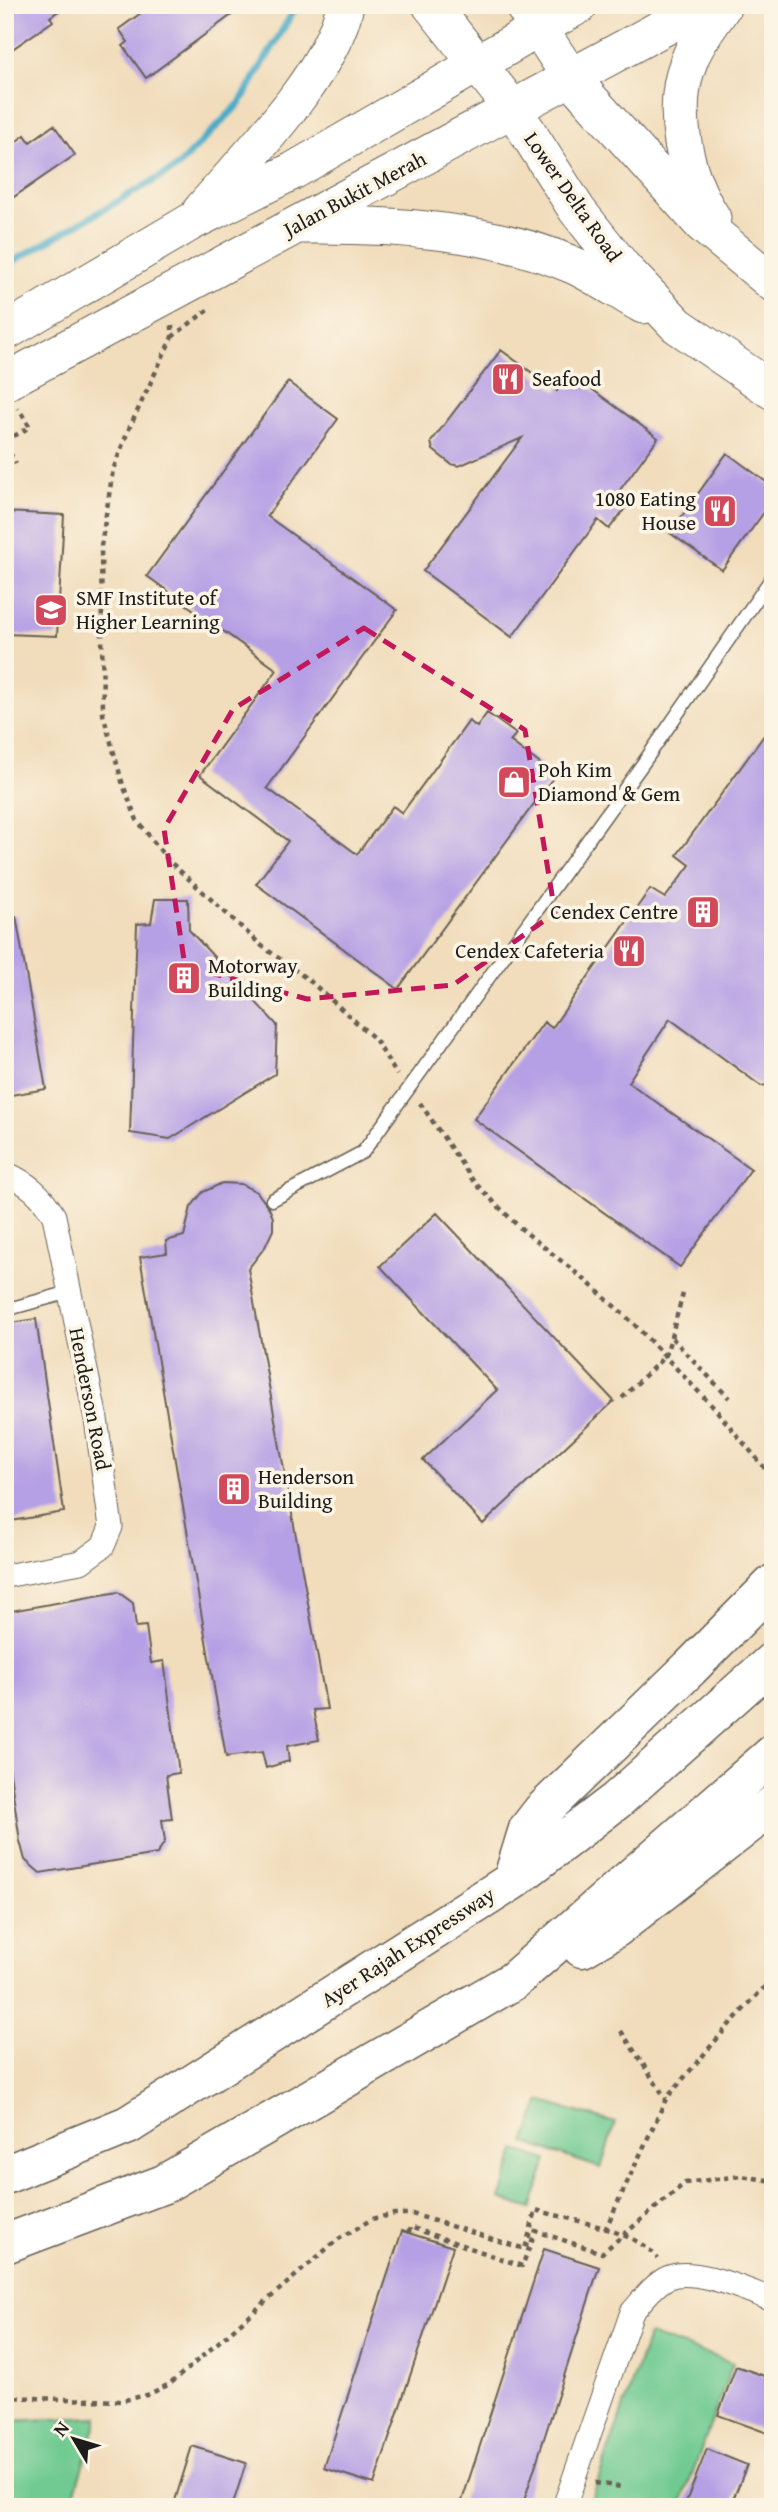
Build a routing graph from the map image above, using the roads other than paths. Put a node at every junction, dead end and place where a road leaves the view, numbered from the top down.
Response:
1 (345, 5) edge
2 (431, 5) edge
3 (579, 5) edge
4 (705, 5) edge
5 (723, 5) edge
6 (530, 17) edge
7 (478, 65) junction
8 (570, 76) junction
9 (513, 109) junction
10 (191, 222) junction
11 (297, 225) junction
12 (735, 252) junction
13 (773, 283) edge
14 (677, 325) junction
15 (5, 332) edge
16 (773, 391) edge
17 (10, 392) edge
18 (773, 576) edge
19 (5, 1172) edge
20 (272, 1200) dead end
21 (70, 1292) junction
22 (5, 1310) edge
23 (5, 1576) edge
24 (773, 1584) edge
25 (773, 1661) edge
26 (773, 1754) edge
27 (773, 1805) edge
28 (512, 1881) junction
29 (513, 1981) junction
30 (5, 2175) edge
31 (5, 2244) edge
32 (773, 2301) edge
33 (564, 2507) edge

1 - 10 main road
2 - 7 main road, Lower Delta Road
3 - 6 main road
4 - 8 main road, Jalan Bukit Merah
5 - 12 main road
6 - 7 main road
6 - 8 main road
7 - 9 main road, Lower Delta Road
7 - 10 main road
8 - 9 main road, Jalan Bukit Merah
8 - 12 main road
9 - 11 main road, Jalan Bukit Merah
9 - 14 main road, Lower Delta Road
10 - 15 main road
11 - 14 main road
11 - 17 main road, Jalan Bukit Merah
12 - 13 main road
14 - 16 main road, Lower Delta Road
18 - 20 lane
19 - 21 street, Henderson Road
21 - 22 lane
21 - 23 street, Henderson Road
24 - 28 highway
25 - 28 highway, Ayer Rajah Expressway
26 - 29 highway
27 - 29 highway
28 - 30 highway, Ayer Rajah Expressway
29 - 31 highway
32 - 33 street

